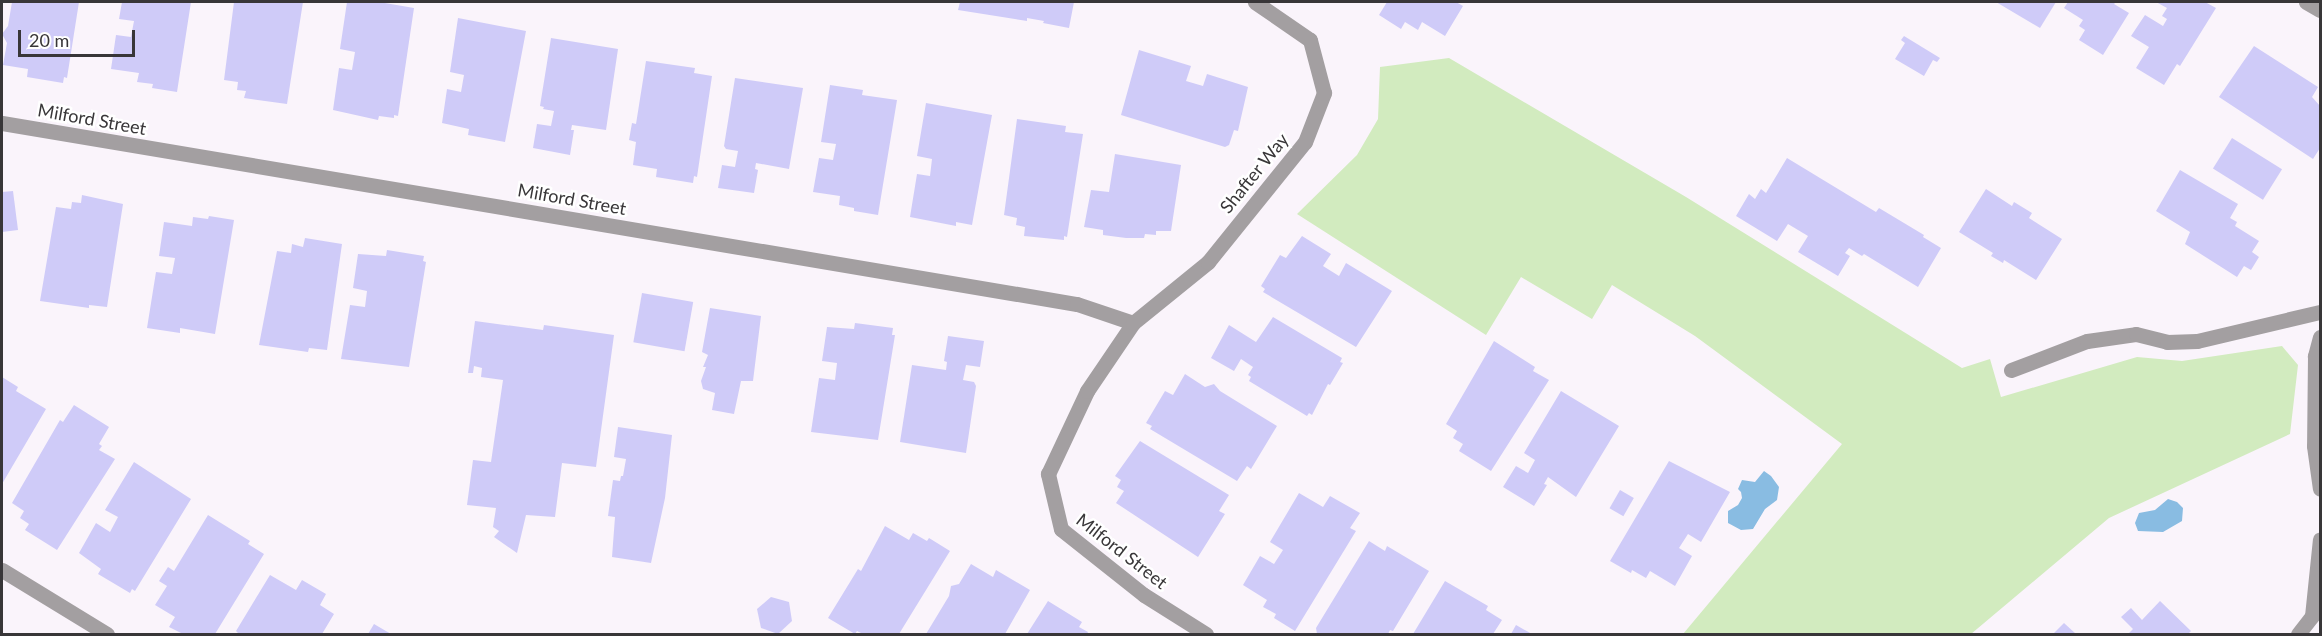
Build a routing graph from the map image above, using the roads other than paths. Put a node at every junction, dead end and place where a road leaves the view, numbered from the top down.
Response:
1 (1255, 2) edge
2 (2306, 2) edge
3 (2320, 10) edge
4 (2, 123) edge
5 (2320, 312) edge
6 (1133, 323) junction
7 (2320, 337) edge
8 (2011, 370) dead end
9 (1048, 474) joint
10 (2320, 489) edge
11 (2320, 539) edge
12 (2, 570) edge
13 (2316, 618) edge
14 (107, 634) edge
15 (1206, 634) edge
16 (2298, 634) edge

1 - 6 street, Shafter Way
2 - 3 street
4 - 6 street, Milford Street
5 - 8 street
6 - 9 street, Shafter Way
7 - 10 street
9 - 15 street, Milford Street
11 - 13 street
12 - 14 street
13 - 16 street

